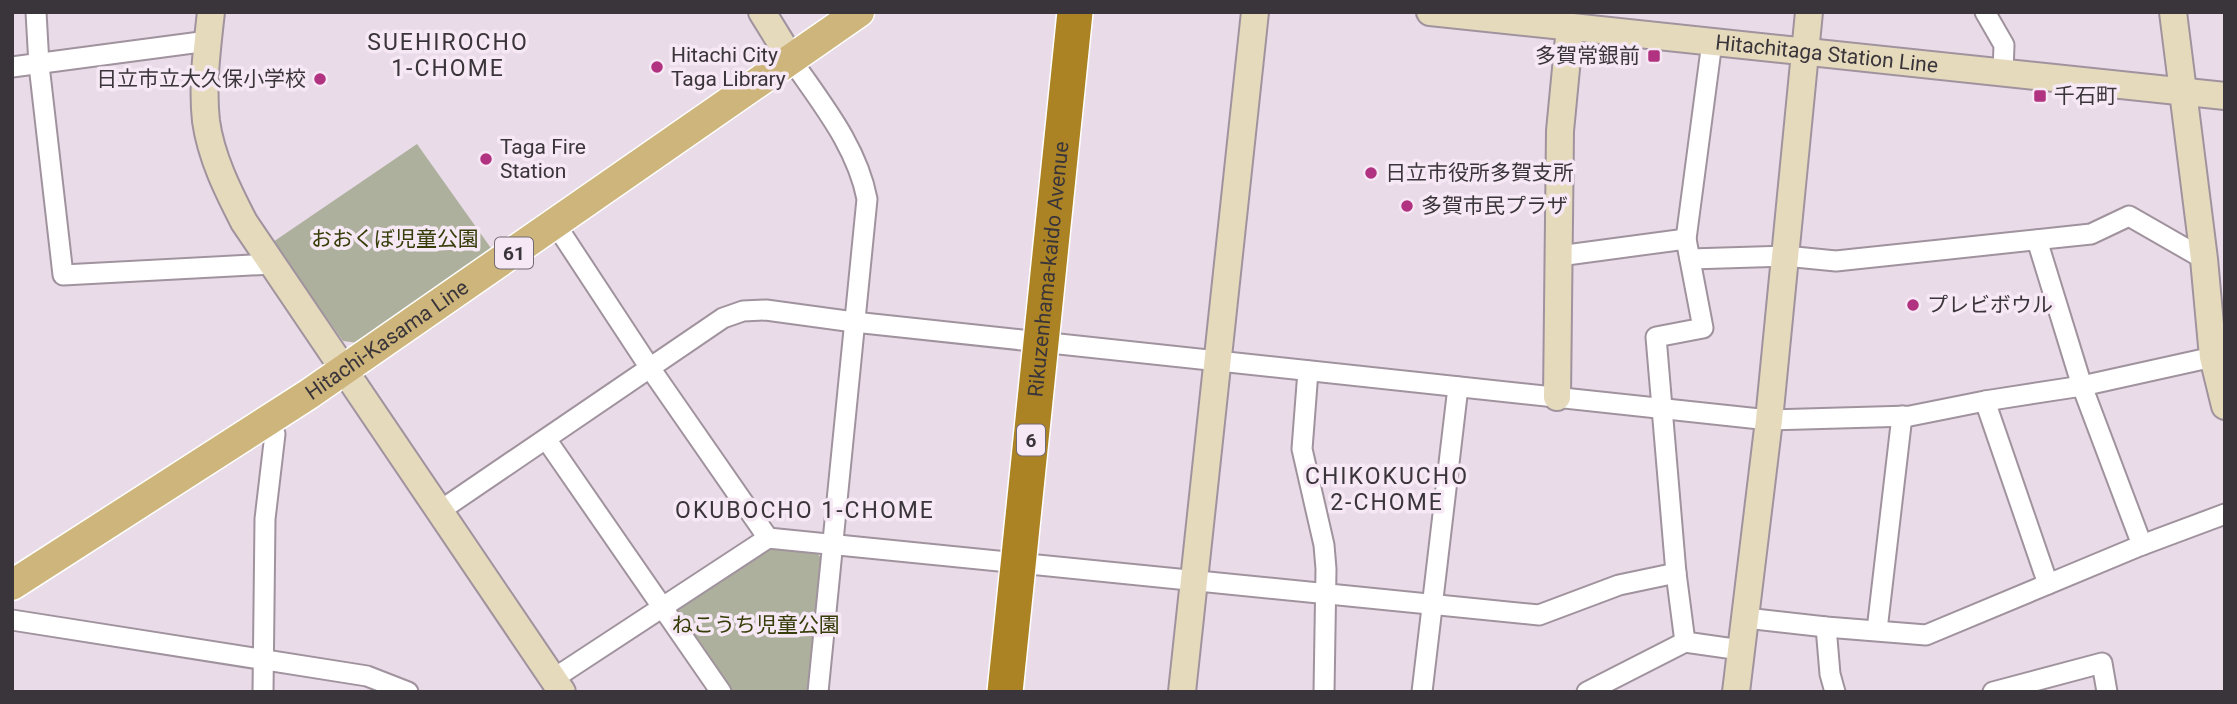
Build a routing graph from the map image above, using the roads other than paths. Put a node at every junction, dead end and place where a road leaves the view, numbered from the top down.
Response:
1 (36, 12) edge
2 (211, 12) edge
3 (762, 12) edge
4 (859, 12) edge
5 (1075, 12) edge
6 (1255, 12) edge
7 (1430, 12) edge
8 (1808, 12) edge
9 (1985, 12) edge
10 (2173, 12) edge
11 (1580, 23) edge
12 (208, 41) junction
13 (1712, 42) junction
14 (1805, 52) junction
15 (791, 59) junction
16 (39, 65) junction
17 (12, 67) edge
18 (2003, 72) junction
19 (2182, 92) junction
20 (2225, 96) edge
21 (556, 225) junction
22 (1686, 239) junction
23 (2037, 240) junction
24 (1559, 256) junction
25 (1786, 256) junction
26 (1690, 259) junction
27 (2204, 259) junction
28 (272, 264) junction
29 (854, 322) junction
30 (2218, 322) edge
31 (1040, 341) junction
32 (2213, 358) junction
33 (1218, 361) junction
34 (650, 368) junction
35 (345, 369) junction
36 (1308, 371) junction
37 (2082, 386) junction
38 (1458, 387) junction
39 (1557, 397) junction
40 (1985, 401) junction
41 (2225, 406) edge
42 (1663, 410) junction
43 (1902, 416) junction
44 (1769, 420) junction
45 (268, 421) junction
46 (545, 439) junction
47 (441, 510) junction
48 (2225, 514) edge
49 (768, 538) junction
50 (833, 544) junction
51 (2142, 545) junction
52 (1019, 563) junction
53 (1676, 573) junction
54 (1195, 582) junction
55 (2048, 584) junction
56 (12, 585) edge
57 (1324, 594) junction
58 (1432, 604) junction
59 (662, 607) junction
60 (1746, 618) junction
61 (12, 620) edge
62 (1826, 627) junction
63 (1877, 630) junction
64 (1685, 642) junction
65 (1741, 650) junction
66 (265, 659) junction
67 (558, 685) edge
68 (264, 692) edge
69 (408, 692) edge
70 (721, 692) edge
71 (818, 692) edge
72 (1004, 692) edge
73 (1182, 692) edge
74 (1324, 692) edge
75 (1422, 692) edge
76 (1587, 692) edge
77 (1737, 692) edge
78 (1835, 692) edge
79 (1993, 692) edge
80 (2107, 692) edge

1 - 16 street
2 - 12 street
3 - 15 street
4 - 15 main road, Hitachi-Kasama Line / 61
5 - 31 highway, Rikuzenhama-kaido Avenue / 6
6 - 33 street
7 - 11 street, Hitachitaga Station Line
8 - 14 street
9 - 18 street
10 - 19 street
11 - 13 street, Hitachitaga Station Line
11 - 24 street
12 - 16 street
12 - 28 street
13 - 14 street, Hitachitaga Station Line
13 - 22 street
14 - 18 street, Hitachitaga Station Line
14 - 25 street
15 - 21 main road, Hitachi-Kasama Line / 61
15 - 29 street
16 - 17 street
16 - 28 street
18 - 19 street, Hitachitaga Station Line
19 - 20 street, Hitachitaga Station Line
19 - 27 street
21 - 34 street
21 - 35 main road, Hitachi-Kasama Line / 61
22 - 24 street
22 - 26 street
23 - 25 street
23 - 27 street
23 - 37 street
24 - 39 street
25 - 26 street
25 - 44 street
26 - 42 street
27 - 30 street
28 - 35 street
29 - 31 street
29 - 34 street
29 - 50 street
30 - 32 street
31 - 33 street
31 - 52 highway, Rikuzenhama-kaido Avenue / 6
32 - 37 street
32 - 41 street
33 - 36 street
33 - 54 street
34 - 46 street
34 - 49 street
35 - 45 main road, Hitachi-Kasama Line / 61
35 - 47 street
36 - 38 street
36 - 57 street
37 - 40 street
37 - 51 street
38 - 39 street
38 - 58 street
39 - 42 street
40 - 43 street
40 - 55 street
42 - 44 street
42 - 53 street
43 - 44 street
43 - 63 street
44 - 60 street
45 - 56 main road, Hitachi-Kasama Line / 61
45 - 66 street
46 - 47 street
46 - 59 street
47 - 67 street
48 - 51 street
49 - 50 street
49 - 59 street
50 - 52 street
50 - 71 street
51 - 55 street
52 - 54 street
52 - 72 highway, Rikuzenhama-kaido Avenue / 6
53 - 58 street
53 - 64 street
54 - 57 street
54 - 73 street
55 - 63 street
57 - 58 street
57 - 74 street
58 - 75 street
59 - 67 street
59 - 70 street
60 - 62 street
60 - 65 street
61 - 66 street
62 - 63 street
62 - 78 street
64 - 65 street
64 - 76 street
65 - 77 street
66 - 68 street
66 - 69 street
79 - 80 street

